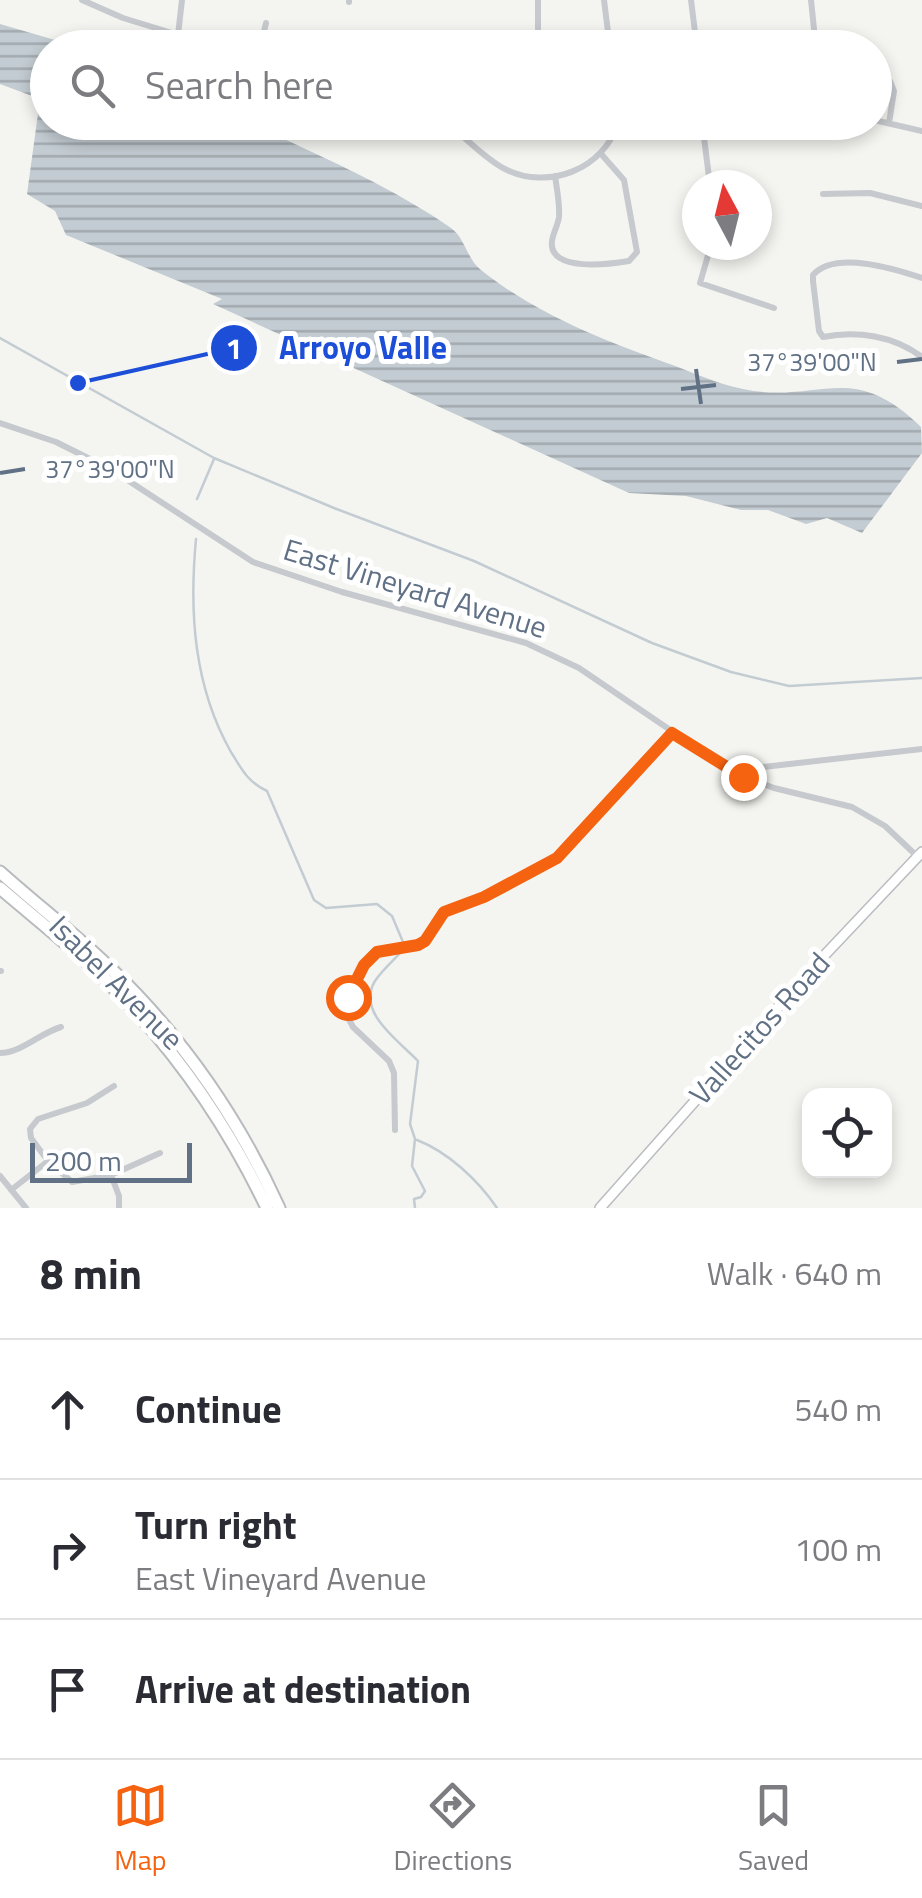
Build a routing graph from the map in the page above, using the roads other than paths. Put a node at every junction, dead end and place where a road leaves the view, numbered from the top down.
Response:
1 (82, 0) edge
2 (182, 0) edge
3 (538, 0) edge
4 (604, 0) edge
5 (690, 0) edge
6 (810, 0) edge
7 (266, 23) dead end
8 (165, 30) edge
9 (178, 30) edge
10 (264, 30) edge
11 (538, 30) edge
12 (608, 30) edge
13 (694, 30) edge
14 (814, 30) edge
15 (892, 123) edge
16 (922, 132) edge
17 (466, 140) edge
18 (609, 140) edge
19 (704, 140) edge
20 (602, 155) junction
21 (708, 170) edge
22 (555, 176) junction
23 (823, 194) dead end
24 (922, 206) edge
25 (707, 260) edge
26 (922, 278) edge
27 (774, 308) dead end
28 (922, 357) edge
29 (0, 423) edge
30 (672, 733) junction
31 (922, 748) edge
32 (751, 780) junction
33 (920, 854) edge
34 (0, 872) edge
35 (0, 888) edge
36 (61, 1027) dead end
37 (0, 1053) edge
38 (114, 1086) dead end
39 (394, 1130) dead end
40 (160, 1152) dead end
41 (48, 1161) junction
42 (111, 1175) junction
43 (0, 1176) edge
44 (10, 1190) junction
45 (26, 1208) edge
46 (119, 1208) edge
47 (266, 1208) edge
48 (280, 1208) edge
49 (600, 1208) edge

1 - 8 street
2 - 9 street
3 - 11 street
4 - 12 street
5 - 13 street
6 - 14 street
7 - 10 street
15 - 16 street
17 - 22 street
18 - 20 street
19 - 21 street
20 - 22 street
20 - 22 street
23 - 24 street
25 - 27 street
26 - 28 street
29 - 30 street, East Vineyard Avenue
30 - 32 street, East Vineyard Avenue
30 - 39 street
31 - 32 street
32 - 33 street, East Vineyard Avenue
33 - 49 main road, Vallecitos Road
34 - 48 highway, Isabel Avenue
35 - 47 highway, Isabel Avenue
36 - 37 street
38 - 41 street
40 - 42 street
41 - 42 street
41 - 44 street
42 - 46 street
43 - 44 street
44 - 45 street

